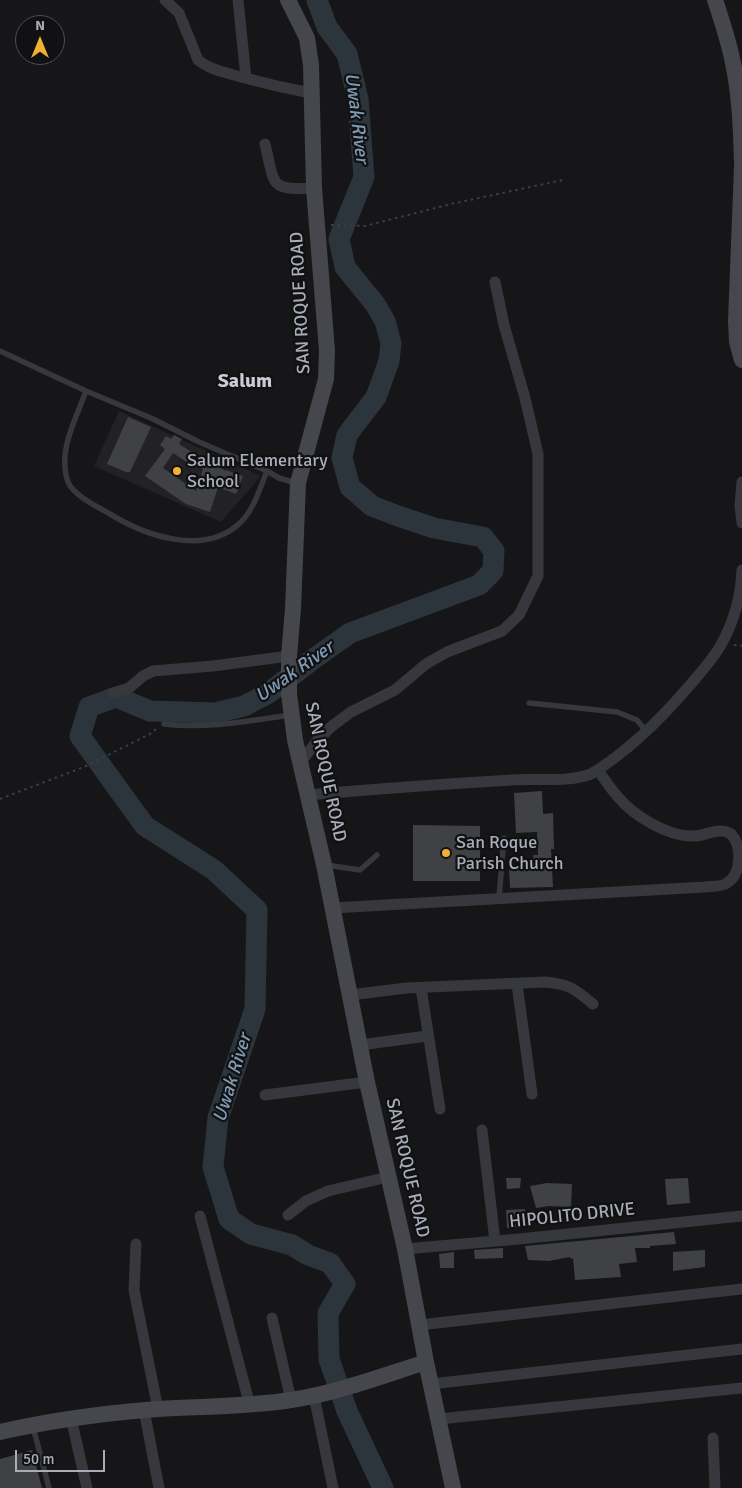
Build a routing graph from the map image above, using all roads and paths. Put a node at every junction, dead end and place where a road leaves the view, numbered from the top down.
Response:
1 (165, 0) edge
2 (238, 0) edge
3 (288, 0) edge
4 (715, 0) edge
5 (246, 78) junction
6 (311, 93) junction
7 (265, 144) dead end
8 (742, 164) edge
9 (563, 180) dead end
10 (314, 188) junction
11 (330, 225) dead end
12 (495, 282) dead end
13 (0, 351) edge
14 (742, 360) edge
15 (86, 391) junction
16 (267, 471) junction
17 (742, 482) edge
18 (298, 484) junction
19 (742, 523) edge
20 (742, 570) edge
21 (289, 664) junction
22 (113, 693) dead end
23 (529, 704) dead end
24 (292, 715) junction
25 (164, 724) joint
26 (647, 732) junction
27 (300, 763) junction
28 (598, 770) junction
29 (307, 795) junction
30 (0, 799) edge
31 (504, 838) dead end
32 (377, 855) dead end
33 (324, 865) junction
34 (499, 899) junction
35 (332, 908) junction
36 (517, 984) junction
37 (421, 988) junction
38 (350, 995) junction
39 (593, 1004) dead end
40 (427, 1036) junction
41 (360, 1045) junction
42 (367, 1082) junction
43 (532, 1094) dead end
44 (265, 1095) dead end
45 (440, 1109) dead end
46 (482, 1130) dead end
47 (388, 1178) junction
48 (288, 1215) dead end
49 (200, 1216) dead end
50 (742, 1216) edge
51 (495, 1241) junction
52 (136, 1244) dead end
53 (404, 1248) junction
54 (742, 1289) edge
55 (272, 1318) dead end
56 (419, 1325) junction
57 (742, 1349) edge
58 (426, 1362) junction
59 (431, 1384) junction
60 (742, 1388) edge
61 (314, 1396) junction
62 (291, 1400) junction
63 (250, 1406) junction
64 (151, 1410) junction
65 (71, 1418) junction
66 (439, 1419) junction
67 (33, 1424) junction
68 (0, 1432) edge
69 (713, 1438) dead end
70 (49, 1488) edge
71 (87, 1488) edge
72 (159, 1488) edge
73 (333, 1488) edge
74 (453, 1488) edge
75 (715, 1488) edge

1 - 5 street
2 - 5 street
3 - 6 street, SAN ROQUE ROAD
4 - 8 street
5 - 6 street
6 - 10 street, SAN ROQUE ROAD
7 - 10 street
8 - 14 street
9 - 11 path
10 - 18 street, SAN ROQUE ROAD
12 - 27 street
13 - 15 lane
15 - 16 lane
15 - 16 lane
16 - 18 lane
17 - 19 street
18 - 21 street, SAN ROQUE ROAD
20 - 26 street
21 - 22 street
21 - 24 street, SAN ROQUE ROAD
23 - 26 lane
24 - 25 lane
24 - 27 street, SAN ROQUE ROAD
25 - 30 path
26 - 28 street
27 - 29 street, SAN ROQUE ROAD
28 - 29 street
28 - 34 street
29 - 33 street, SAN ROQUE ROAD
31 - 34 lane
32 - 33 lane
33 - 35 street, SAN ROQUE ROAD
34 - 35 street
35 - 38 street, SAN ROQUE ROAD
36 - 37 street
36 - 39 street
36 - 43 street
37 - 38 street
37 - 40 street
38 - 41 street, SAN ROQUE ROAD
40 - 41 street
40 - 45 street
41 - 42 street, SAN ROQUE ROAD
42 - 44 street
42 - 47 street, SAN ROQUE ROAD
46 - 51 street
47 - 48 street
47 - 53 street, SAN ROQUE ROAD
49 - 63 street
50 - 51 street, HIPOLITO DRIVE
51 - 53 street, HIPOLITO DRIVE
52 - 64 street
53 - 56 street, SAN ROQUE ROAD
54 - 56 street
55 - 62 street
56 - 58 street, SAN ROQUE ROAD
57 - 59 street
58 - 59 street, SAN ROQUE ROAD
58 - 61 street
59 - 66 street, SAN ROQUE ROAD
60 - 66 street
61 - 62 street
61 - 73 street
62 - 63 street
63 - 64 street
64 - 65 street
64 - 72 street
65 - 67 street
65 - 71 street
66 - 74 street, SAN ROQUE ROAD
67 - 68 street
67 - 70 lane
69 - 75 street

